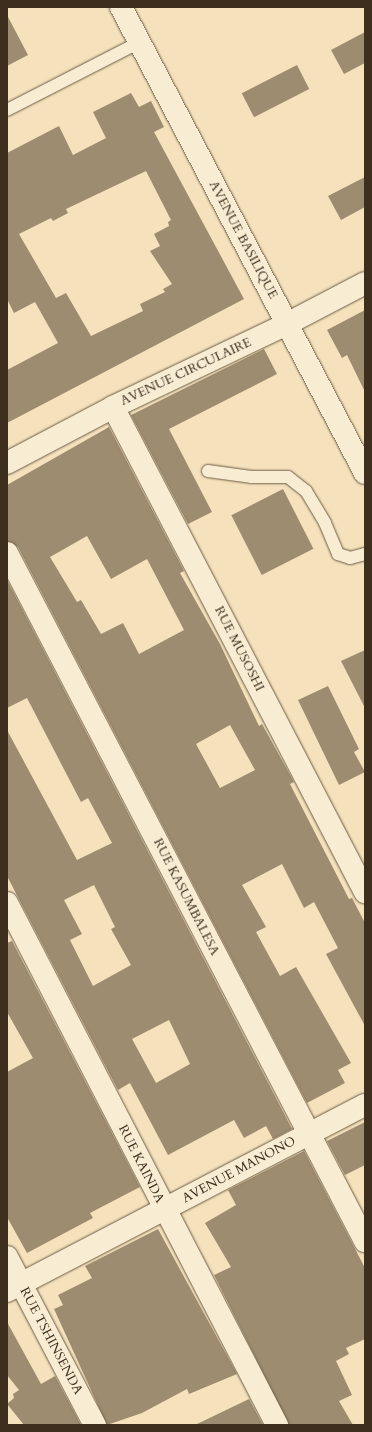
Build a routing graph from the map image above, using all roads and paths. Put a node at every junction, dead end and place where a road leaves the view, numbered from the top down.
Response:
1 (121, 7) edge
2 (140, 42) junction
3 (7, 110) edge
4 (365, 283) edge
5 (287, 324) junction
6 (113, 407) junction
7 (7, 463) edge
8 (208, 471) dead end
9 (365, 472) edge
10 (7, 553) edge
11 (365, 554) edge
12 (365, 892) edge
13 (7, 903) edge
14 (365, 1105) edge
15 (309, 1133) junction
16 (164, 1210) junction
17 (365, 1241) edge
18 (7, 1257) edge
19 (14, 1288) edge
20 (96, 1425) edge
21 (277, 1425) edge

1 - 2 street, AVENUE BASILIQUE
2 - 3 lane
2 - 5 street, AVENUE BASILIQUE
4 - 5 street, AVENUE CIRCULAIRE
5 - 6 street, AVENUE CIRCULAIRE
5 - 9 street, AVENUE BASILIQUE
6 - 7 street, AVENUE CIRCULAIRE
6 - 12 street, RUE MUSOSHI
8 - 11 lane
10 - 15 street, RUE KASUMBALESA
13 - 16 street, RUE KAINDA
14 - 15 street, AVENUE MANONO
15 - 16 street, AVENUE MANONO
15 - 17 street, RUE KASUMBALESA
16 - 19 street, AVENUE MANONO
16 - 21 street, RUE KAINDA
18 - 19 street, RUE TSHINSENDA
19 - 20 street, RUE TSHINSENDA

